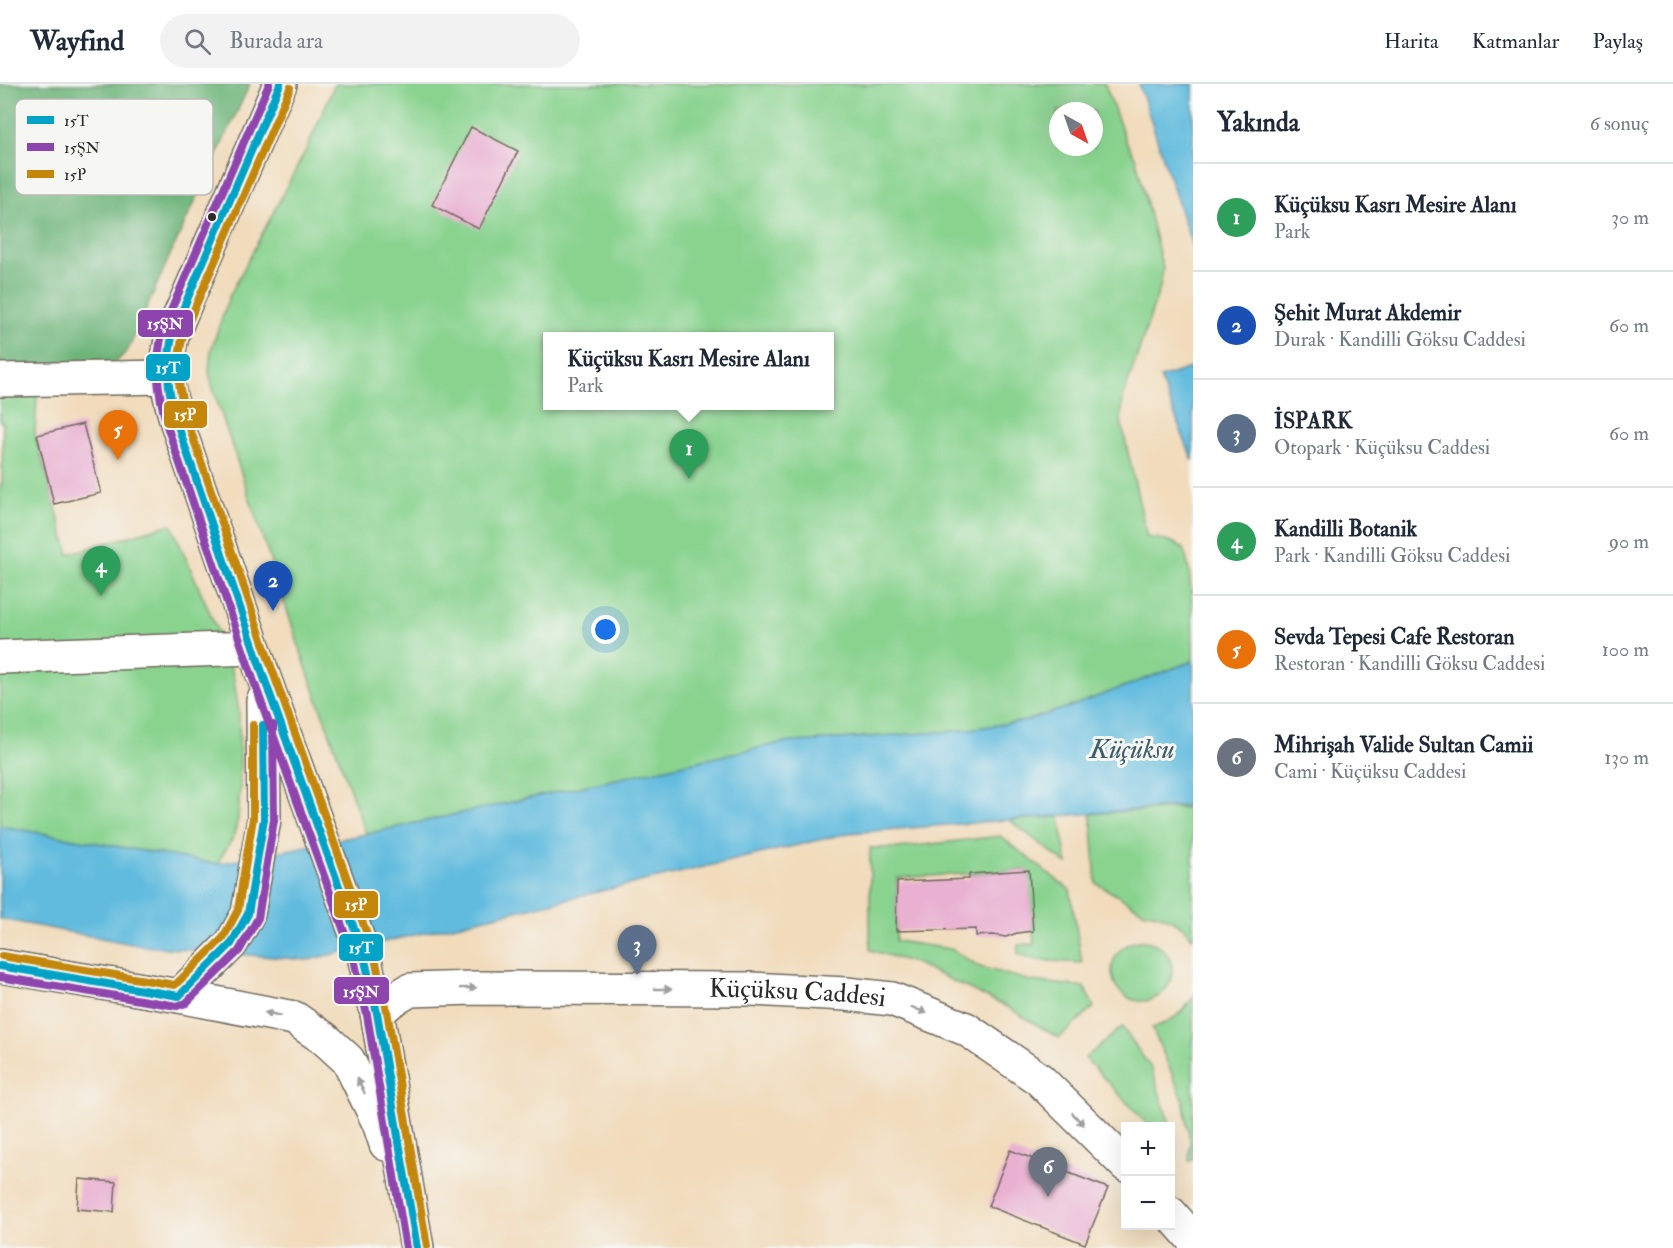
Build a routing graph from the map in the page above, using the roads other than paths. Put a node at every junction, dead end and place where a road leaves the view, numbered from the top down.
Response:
1 (280, 84) edge
2 (166, 377) junction
3 (0, 380) edge
4 (0, 657) edge
5 (258, 662) junction
6 (0, 966) edge
7 (179, 996) junction
8 (376, 1013) junction
9 (1121, 1161) edge
10 (1175, 1219) edge
11 (1193, 1239) edge
12 (417, 1244) edge

1 - 2 main road
2 - 3 main road
2 - 5 main road
4 - 5 main road
5 - 7 main road
5 - 8 main road
6 - 7 main road
12 -> 7 main road
8 -> 9 main road, Küçüksu Caddesi
8 - 12 main road
10 - 11 main road

